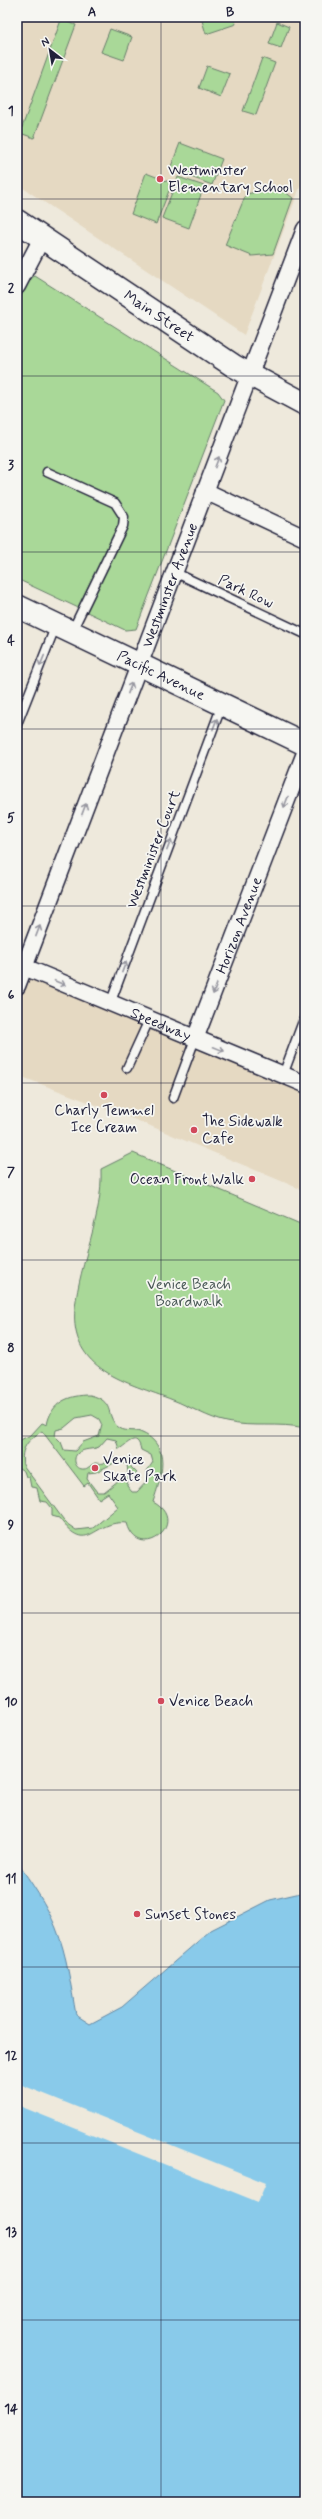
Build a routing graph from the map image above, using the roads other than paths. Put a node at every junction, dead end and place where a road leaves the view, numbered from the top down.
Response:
1 (17, 221) edge
2 (305, 229) edge
3 (42, 238) junction
4 (17, 285) edge
5 (250, 375) junction
6 (305, 404) edge
7 (47, 472) dead end
8 (206, 491) junction
9 (305, 538) edge
10 (176, 573) junction
11 (17, 606) edge
12 (64, 628) junction
13 (305, 634) edge
14 (140, 664) junction
15 (222, 705) junction
16 (17, 724) edge
17 (305, 744) edge
18 (305, 753) edge
19 (20, 966) edge
20 (17, 986) edge
21 (110, 1004) junction
22 (305, 1016) edge
23 (149, 1020) junction
24 (195, 1039) junction
25 (127, 1068) dead end
26 (283, 1075) junction
27 (305, 1084) edge
28 (173, 1098) dead end

1 - 3 street, Main Street
2 - 5 street, Westminster Avenue
3 - 4 street
3 - 5 street, Main Street
5 - 6 street, Main Street
8 -> 5 street, Westminster Avenue
7 - 12 lane
8 - 9 street
8 - 10 street, Westminster Avenue
10 - 13 lane, Park Row
10 - 14 street, Westminster Avenue
11 - 12 street, Pacific Avenue
12 - 14 street, Pacific Avenue
12 -> 16 lane
14 - 15 street, Pacific Avenue
19 -> 14 street, Westminster Avenue
15 - 17 street, Pacific Avenue
21 -> 15 lane, Westminister Court
18 -> 24 street, Horizon Avenue
19 - 20 street, Westminster Avenue
19 -> 21 street, Speedway
21 - 23 street, Speedway
22 - 26 lane
23 - 24 street, Speedway
23 - 25 lane
24 -> 26 street, Speedway
24 - 28 lane, Horizon Avenue
26 - 27 street, Speedway

